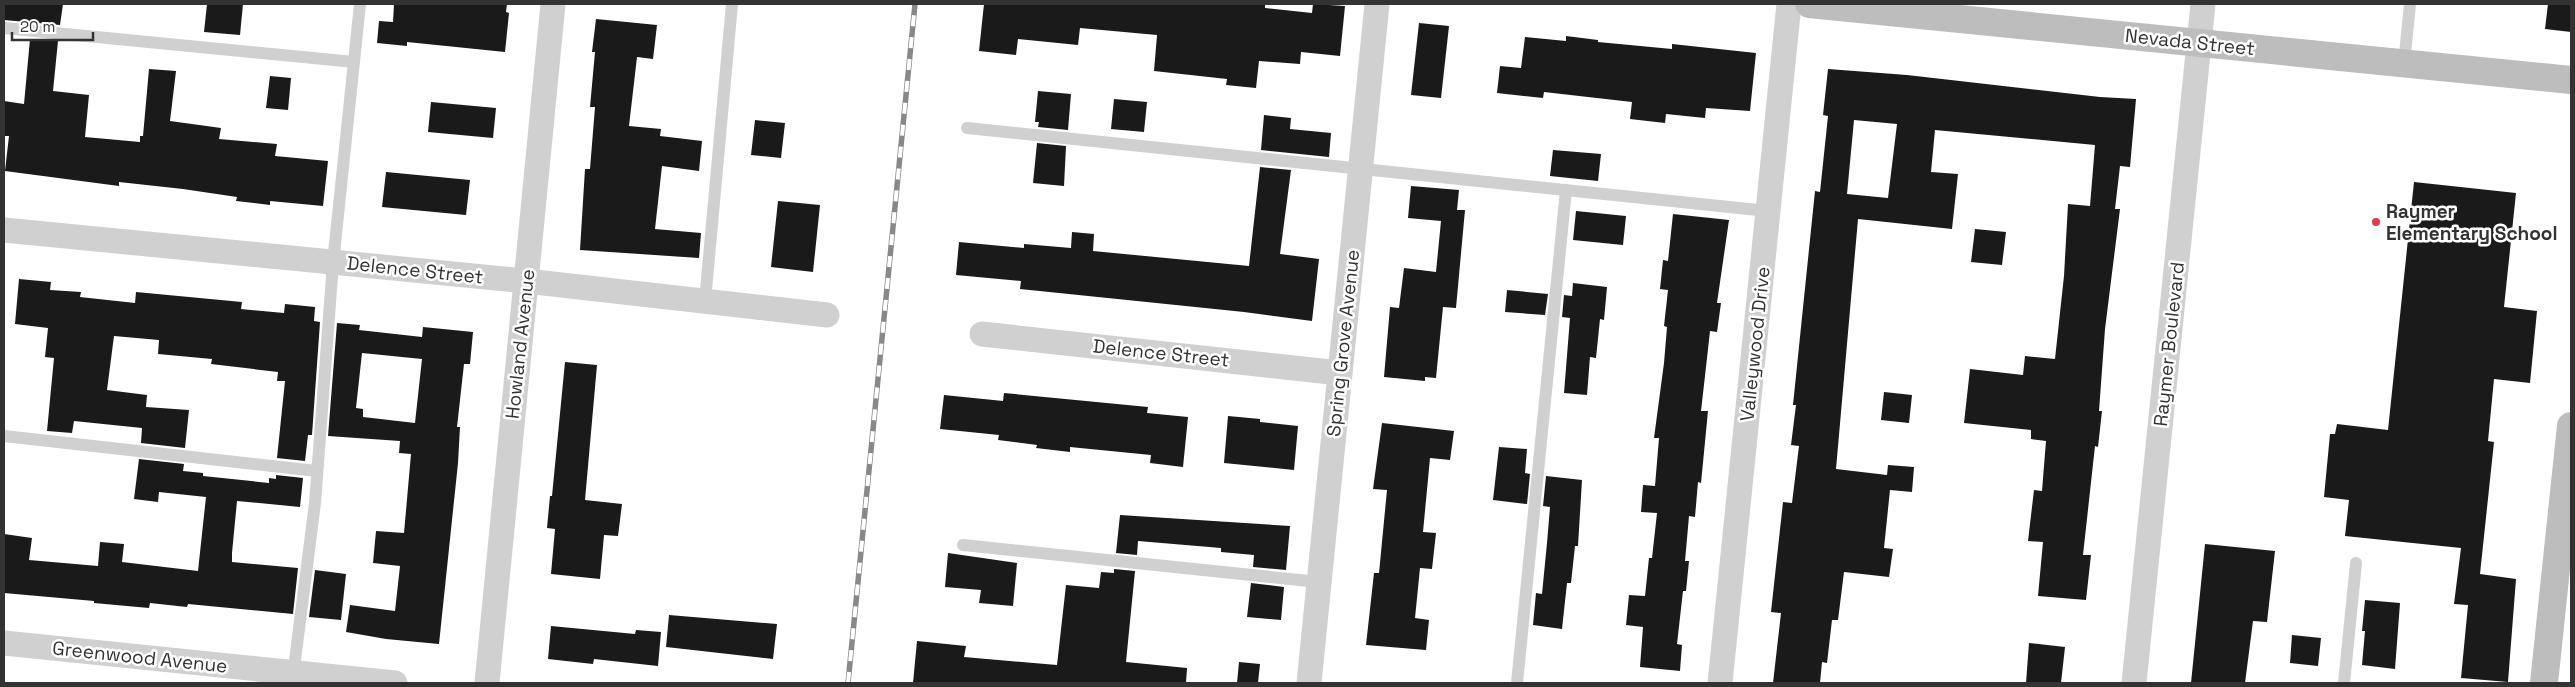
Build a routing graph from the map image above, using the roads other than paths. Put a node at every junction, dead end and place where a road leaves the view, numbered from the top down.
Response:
1 (360, 4) edge
2 (553, 4) edge
3 (732, 4) edge
4 (1378, 4) edge
5 (1789, 4) edge
6 (1809, 4) edge
7 (2203, 4) edge
8 (2410, 4) edge
9 (4, 28) edge
10 (2199, 43) junction
11 (354, 62) junction
12 (2404, 64) junction
13 (2571, 80) edge
14 (967, 128) dead end
15 (1361, 169) junction
16 (1566, 190) junction
17 (1768, 211) junction
18 (4, 230) edge
19 (333, 262) junction
20 (526, 281) junction
21 (705, 301) junction
22 (827, 315) dead end
23 (982, 334) dead end
24 (1340, 373) junction
25 (2571, 426) edge
26 (4, 436) edge
27 (317, 471) junction
28 (963, 545) dead end
29 (2356, 563) dead end
30 (1319, 582) junction
31 (4, 643) edge
32 (292, 678) edge
33 (395, 683) edge
34 (486, 683) edge
35 (1309, 683) edge
36 (1516, 683) edge
37 (1720, 683) edge
38 (2134, 683) edge
39 (2344, 683) edge
40 (2544, 683) edge

1 - 11 lane
2 - 20 street, Howland Avenue
3 - 21 lane
4 - 15 street, Spring Grove Avenue
5 - 17 street, Valleywood Drive
6 - 10 street, Nevada Street
7 - 10 street, Raymer Boulevard
8 - 12 lane
9 - 11 lane
10 - 12 street, Nevada Street
10 - 38 street, Raymer Boulevard
11 - 19 lane
12 - 13 street, Nevada Street
14 - 15 lane
15 - 16 lane
15 - 24 street, Spring Grove Avenue
16 - 17 lane
16 - 36 lane
17 - 37 street, Valleywood Drive
18 - 19 street, Delence Street
19 - 20 street, Delence Street
19 - 27 lane
20 - 21 street, Delence Street
20 - 34 street, Howland Avenue
21 - 22 street, Delence Street
23 - 24 street, Delence Street
24 - 30 street, Spring Grove Avenue
25 - 40 street
26 - 27 lane
27 - 32 lane
28 - 30 lane
29 - 39 lane
30 - 35 street, Spring Grove Avenue
31 - 32 street, Greenwood Avenue
32 - 33 street, Greenwood Avenue

